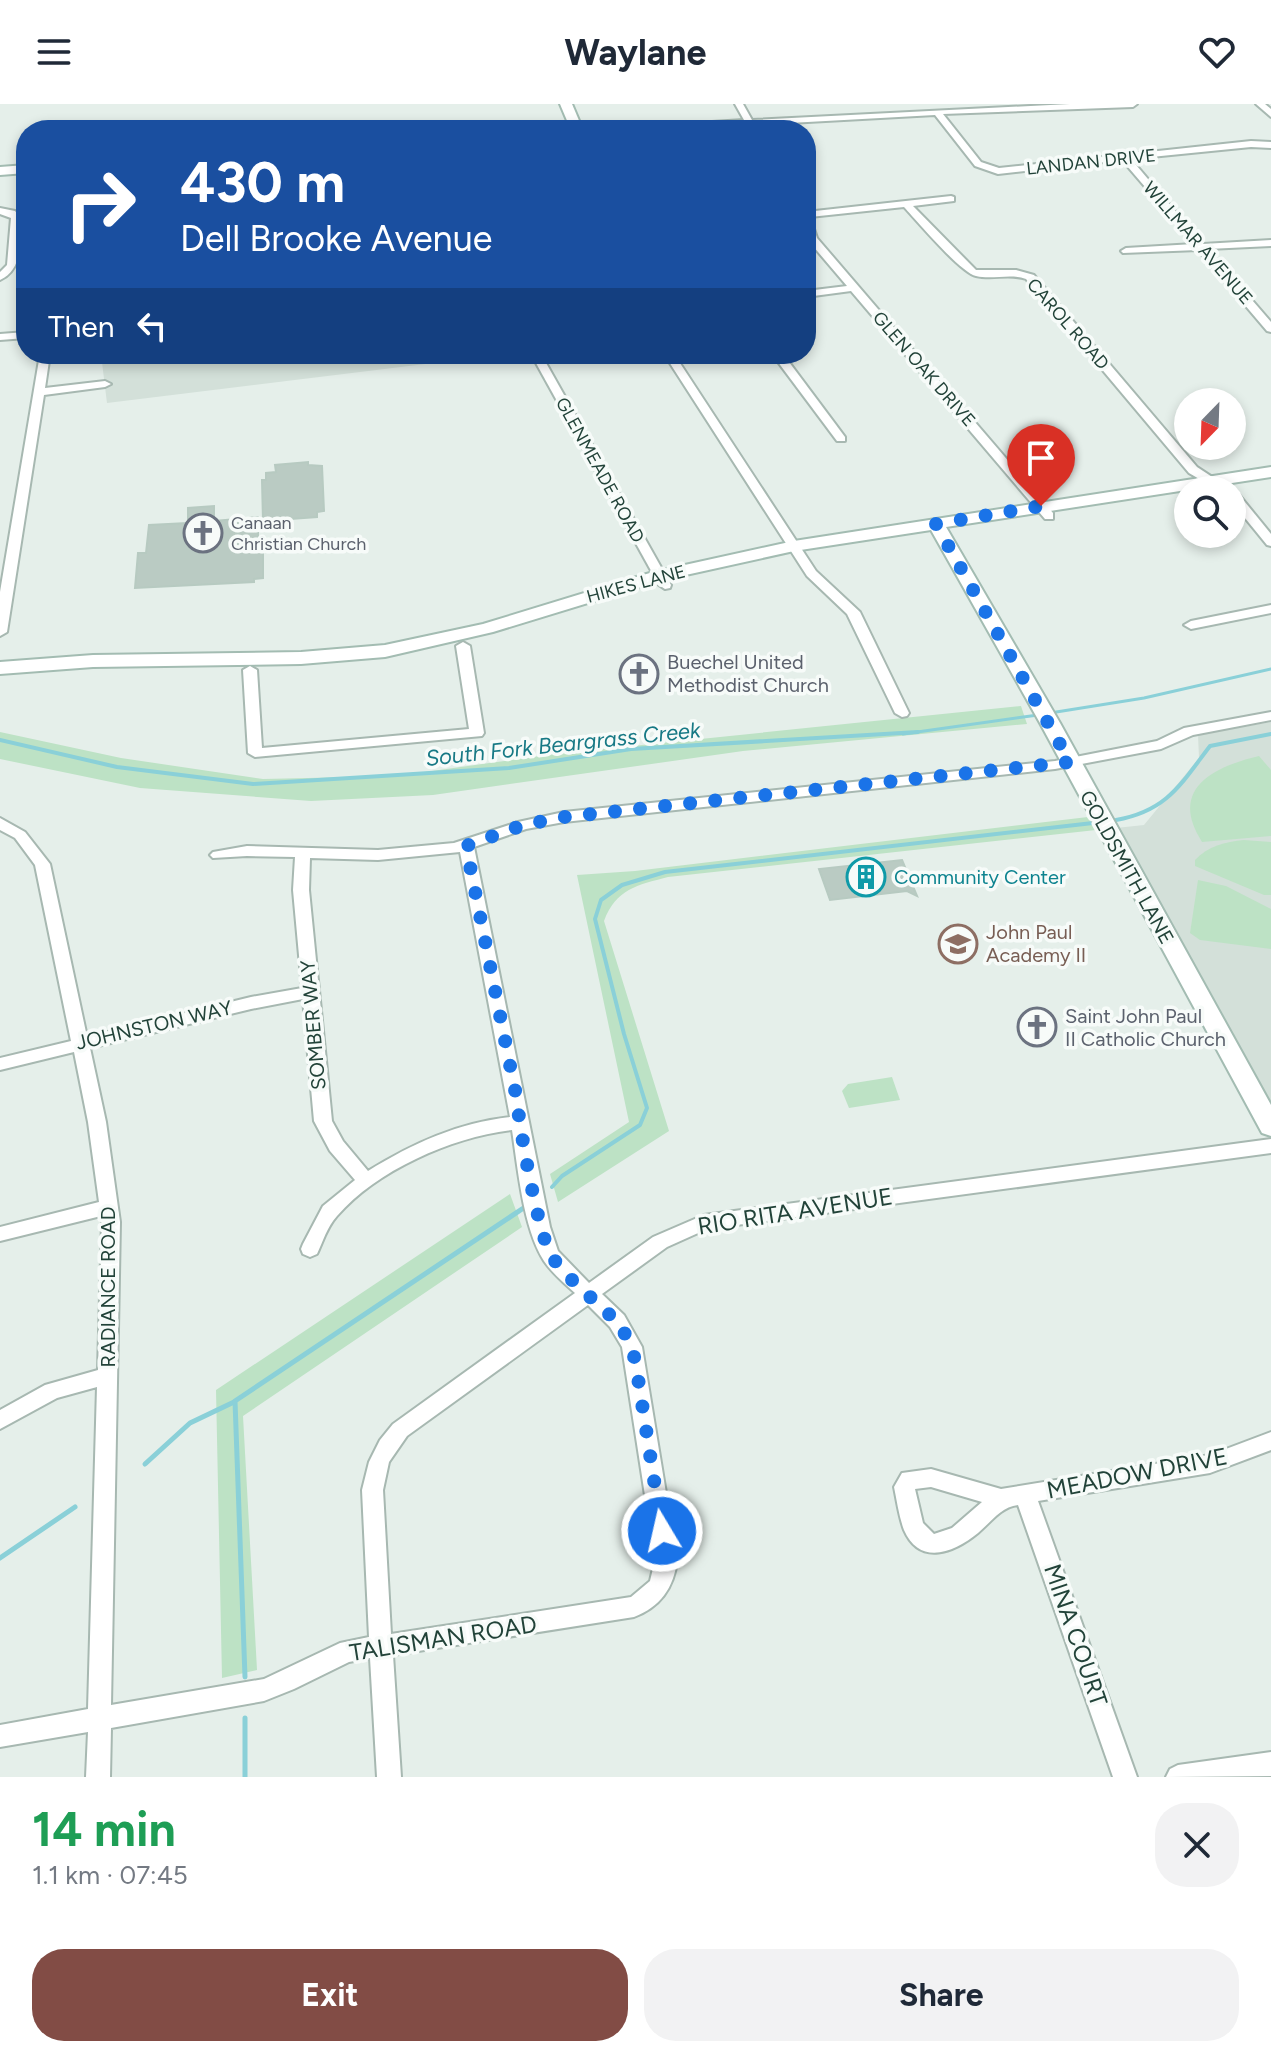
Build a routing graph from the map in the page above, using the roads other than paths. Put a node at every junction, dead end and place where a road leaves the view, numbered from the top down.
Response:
1 (1133, 104) edge
2 (1260, 104) edge
3 (937, 112) junction
4 (1271, 114) edge
5 (816, 121) edge
6 (1271, 147) edge
7 (1271, 157) edge
8 (1125, 158) junction
9 (951, 199) dead end
10 (906, 204) junction
11 (0, 211) edge
12 (816, 216) edge
13 (1271, 243) edge
14 (816, 244) edge
15 (1201, 247) junction
16 (1126, 251) dead end
17 (0, 277) edge
18 (854, 288) junction
19 (816, 293) edge
20 (1271, 329) edge
21 (43, 364) edge
22 (542, 364) edge
23 (675, 364) edge
24 (785, 364) edge
25 (105, 384) dead end
26 (39, 392) junction
27 (841, 439) dead end
28 (1271, 472) edge
29 (1202, 476) edge
30 (1246, 480) edge
31 (1271, 482) edge
32 (1246, 485) edge
33 (1174, 494) edge
34 (1174, 497) edge
35 (1045, 511) junction
36 (1246, 511) edge
37 (938, 528) junction
38 (1271, 542) edge
39 (796, 550) junction
40 (662, 581) junction
41 (3, 583) edge
42 (1271, 609) edge
43 (1191, 625) dead end
44 (0, 632) edge
45 (463, 646) junction
46 (0, 668) edge
47 (250, 670) junction
48 (0, 680) edge
49 (902, 713) dead end
50 (1271, 716) edge
51 (1070, 762) junction
52 (0, 823) edge
53 (466, 846) junction
54 (218, 855) dead end
55 (303, 855) junction
56 (310, 992) junction
57 (80, 1043) junction
58 (0, 1064) edge
59 (519, 1123) junction
60 (1271, 1127) edge
61 (1271, 1146) edge
62 (367, 1181) junction
63 (109, 1207) junction
64 (0, 1234) edge
65 (310, 1249) dead end
66 (588, 1294) junction
67 (108, 1376) junction
68 (0, 1420) edge
69 (1271, 1441) edge
70 (1025, 1494) junction
71 (1001, 1498) dead end
72 (379, 1647) junction
73 (100, 1718) junction
74 (0, 1736) edge
75 (1271, 1764) edge
76 (98, 1777) edge
77 (389, 1777) edge
78 (1125, 1777) edge
79 (1178, 1777) edge

1 - 3 street
2 - 4 street
3 - 5 street
3 - 8 street, LANDAN DRIVE
6 - 7 street
6 - 8 street, LANDAN DRIVE
8 - 15 street, WILLMAR AVENUE
9 - 10 street
10 - 12 street
10 - 29 street, CAROL ROAD
11 - 17 street
13 - 15 street
14 - 18 street, GLEN OAK DRIVE
15 - 16 street
15 - 20 street, WILLMAR AVENUE
18 - 19 street
18 - 35 street, GLEN OAK DRIVE
21 - 26 street
22 - 40 street, GLENMEADE ROAD
23 - 39 street
24 - 27 street
25 - 26 street
26 - 41 street
28 - 30 main road, HIKES LANE
31 - 32 main road, HIKES LANE
33 - 35 main road, HIKES LANE
34 - 35 main road, HIKES LANE
35 - 37 main road, HIKES LANE
36 - 38 street
37 - 39 main road, HIKES LANE
37 - 51 main road, GOLDSMITH LANE
39 - 40 main road, HIKES LANE
39 - 49 street
40 - 45 main road, HIKES LANE
40 - 46 main road, HIKES LANE
41 - 44 street
42 - 43 street
45 - 47 main road, HIKES LANE
45 - 47 street
47 - 48 main road, HIKES LANE
50 - 51 street
51 - 53 street
51 - 60 main road, GOLDSMITH LANE
52 - 57 street, RADIANCE ROAD
53 - 55 street
53 - 59 street
54 - 55 street
55 - 56 street, SOMBER WAY
56 - 57 street, JOHNSTON WAY
56 - 62 street, SOMBER WAY
57 - 58 street, JOHNSTON WAY
57 - 63 street, RADIANCE ROAD
59 - 62 street
59 - 66 street
61 - 66 street, RIO RITA AVENUE
62 - 65 street
63 - 64 street
63 - 67 street, RADIANCE ROAD
66 - 72 street, RIO RITA AVENUE
66 - 72 street, TALISMAN ROAD
67 - 68 street
67 - 73 street, RADIANCE ROAD
69 - 70 street, MEADOW DRIVE
70 - 71 street, MEADOW DRIVE
70 - 78 street, MINA COURT
72 - 73 street, TALISMAN ROAD
72 - 77 street, RIO RITA AVENUE
73 - 74 street, TALISMAN ROAD
73 - 76 street, RADIANCE ROAD
75 - 79 street

